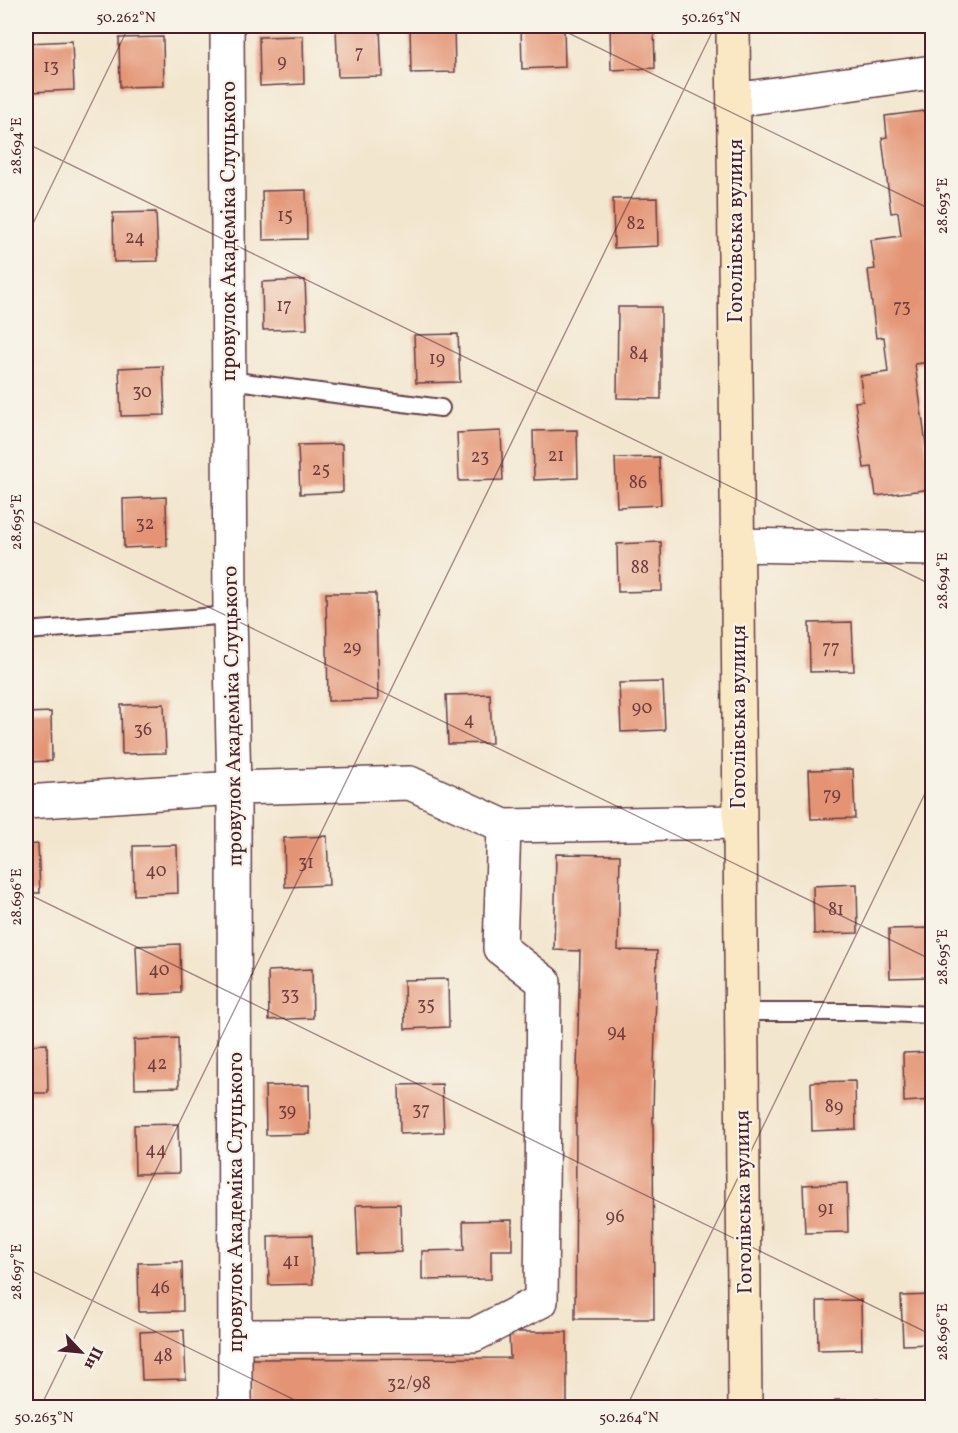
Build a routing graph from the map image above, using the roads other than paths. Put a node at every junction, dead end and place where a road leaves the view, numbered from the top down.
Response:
1 (226, 26) edge
2 (733, 26) edge
3 (933, 72) edge
4 (734, 100) junction
5 (229, 380) junction
6 (441, 408) dead end
7 (737, 544) junction
8 (933, 549) edge
9 (230, 615) junction
10 (26, 630) edge
11 (234, 788) junction
12 (26, 802) edge
13 (739, 822) junction
14 (504, 826) junction
15 (741, 1012) junction
16 (933, 1014) edge
17 (235, 1336) junction
18 (235, 1407) edge
19 (746, 1407) edge

1 - 5 street, провулок Академіка Слуцького
2 - 4 street, Гоголівська вулиця
3 - 4 street
4 - 7 street, Гоголівська вулиця
5 - 6 lane
5 - 9 street, провулок Академіка Слуцького
7 - 8 street
7 - 13 street, Гоголівська вулиця
9 - 10 lane
9 - 11 street, провулок Академіка Слуцького
11 - 12 street
11 - 14 street
11 - 17 street, провулок Академіка Слуцького
13 - 14 street
13 - 15 street, Гоголівська вулиця
14 - 17 street
15 - 16 lane
15 - 19 street, Гоголівська вулиця
17 - 18 street, провулок Академіка Слуцького

